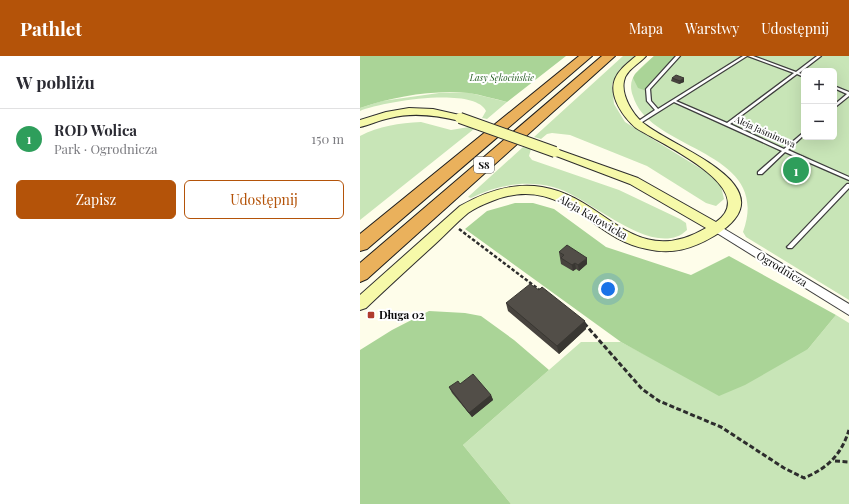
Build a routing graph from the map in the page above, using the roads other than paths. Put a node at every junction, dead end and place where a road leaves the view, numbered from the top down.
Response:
1 (586, 56) edge
2 (609, 56) edge
3 (641, 56) edge
4 (678, 56) edge
5 (745, 56) edge
6 (750, 56) edge
7 (819, 56) edge
8 (796, 73) junction
9 (801, 75) edge
10 (837, 88) edge
11 (849, 93) edge
12 (674, 101) junction
13 (837, 104) edge
14 (658, 110) junction
15 (638, 123) junction
16 (360, 124) edge
17 (728, 124) junction
18 (801, 136) edge
19 (785, 150) junction
20 (760, 173) dead end
21 (849, 179) edge
22 (849, 185) edge
23 (716, 228) junction
24 (364, 238) edge
25 (790, 247) dead end
26 (360, 274) edge
27 (360, 304) edge
28 (849, 310) edge

1 - 24 highway, S8
2 - 26 highway, S8
3 - 15 street, Aleja Katowicka
4 - 14 lane
5 - 12 lane
6 - 8 lane
7 - 8 lane
8 - 9 lane
8 - 17 lane
10 - 11 lane
11 - 13 lane
12 - 14 lane
12 - 17 lane, Aleja Jaśminowa
14 - 15 lane
15 - 23 street, Aleja Katowicka
16 - 23 street, bridge
17 - 19 lane, Aleja Jaśminowa
18 - 19 lane
19 - 20 lane
19 - 21 lane, Aleja Jaśminowa
22 - 25 lane
23 - 27 street, Aleja Katowicka
23 - 28 street, Ogrodnicza

